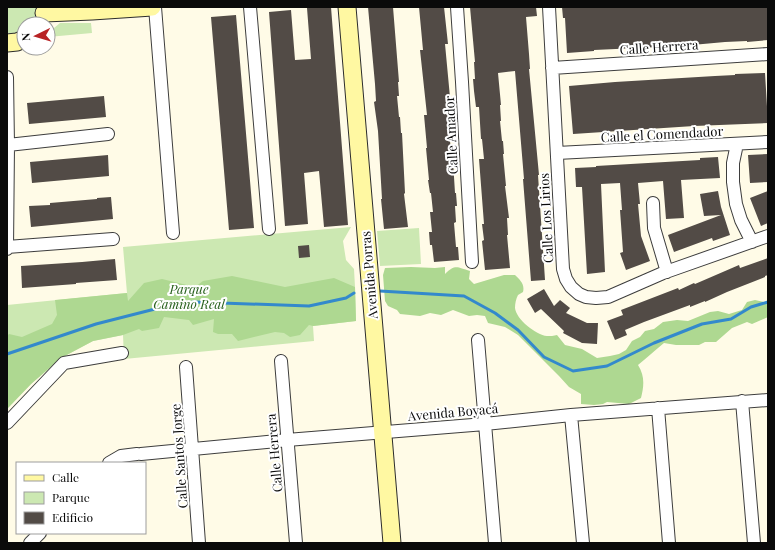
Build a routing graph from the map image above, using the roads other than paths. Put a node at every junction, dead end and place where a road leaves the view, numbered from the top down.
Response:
1 (154, 7) edge
2 (250, 7) edge
3 (347, 7) edge
4 (457, 7) edge
5 (549, 7) edge
6 (43, 15) edge
7 (768, 54) edge
8 (552, 68) junction
9 (7, 77) edge
10 (108, 134) dead end
11 (768, 142) edge
12 (737, 144) junction
13 (8, 145) junction
14 (557, 153) junction
15 (653, 203) dead end
16 (269, 229) dead end
17 (173, 233) dead end
18 (768, 236) edge
19 (113, 238) dead end
20 (752, 242) junction
21 (7, 248) edge
22 (472, 262) dead end
23 (668, 272) junction
24 (478, 340) dead end
25 (122, 353) dead end
26 (281, 361) dead end
27 (186, 367) dead end
28 (768, 400) edge
29 (742, 401) junction
30 (658, 408) junction
31 (572, 415) junction
32 (7, 423) edge
33 (485, 424) junction
34 (383, 432) junction
35 (287, 440) junction
36 (192, 449) junction
37 (112, 462) edge
38 (39, 534) edge
39 (30, 543) edge
40 (200, 543) edge
41 (296, 543) edge
42 (392, 543) edge
43 (495, 543) edge
44 (582, 543) edge
45 (669, 543) edge
46 (754, 543) edge

1 - 6 street
1 - 17 street
2 - 16 street
3 - 34 street, Avenida Porras
4 - 22 street, Calle Amador
5 - 8 street, Calle Los Lirios
7 - 8 street, Calle Herrera
8 - 14 street, Calle Los Lirios
9 - 13 street
10 - 13 street
11 - 12 street, Calle el Comendador
12 - 14 street, Calle el Comendador
12 - 20 street
13 - 21 street
14 - 23 street, Calle Los Lirios
15 - 23 street
18 - 20 street, Calle Los Lirios
19 - 21 street
20 - 23 street, Calle Los Lirios
24 - 33 street
25 - 32 street
26 - 35 street, Calle Herrera
27 - 36 street, Calle Santos Jorge
28 - 29 street, Avenida Boyacá
29 - 30 street, Avenida Boyacá
29 - 46 street
30 - 31 street, Avenida Boyacá
30 - 45 street
31 - 33 street, Avenida Boyacá
31 - 44 street
33 - 34 street, Avenida Boyacá
33 - 43 street
34 - 35 street, Avenida Boyacá
34 - 42 street, Avenida Porras
35 - 36 street, Avenida Boyacá
35 - 41 street, Calle Herrera
36 - 37 street, Avenida Boyacá
36 - 40 street, Calle Santos Jorge
38 - 39 street

